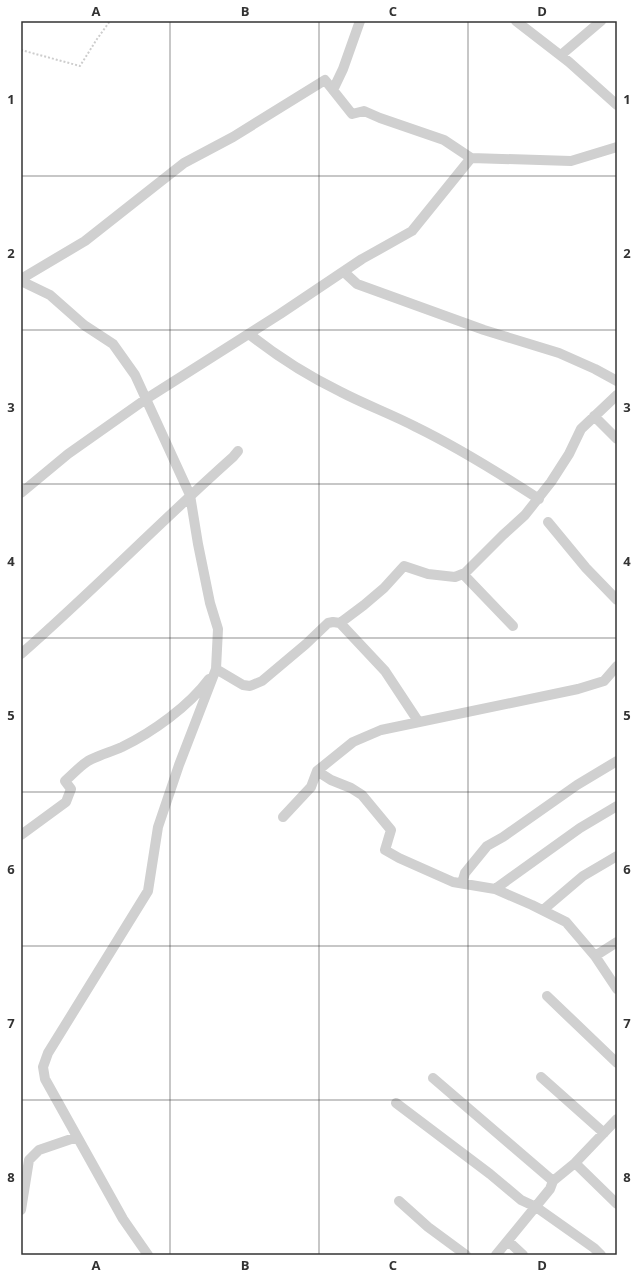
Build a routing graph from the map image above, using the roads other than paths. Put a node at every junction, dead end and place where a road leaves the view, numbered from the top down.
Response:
1 (360, 21) edge
2 (516, 21) edge
3 (601, 21) edge
4 (560, 55) junction
5 (332, 90) junction
6 (617, 104) edge
7 (617, 148) edge
8 (471, 158) junction
9 (344, 272) junction
10 (21, 280) edge
11 (249, 334) junction
12 (617, 381) edge
13 (617, 395) edge
14 (146, 399) junction
15 (594, 416) junction
16 (617, 439) edge
17 (238, 451) dead end
18 (21, 493) edge
19 (190, 495) junction
20 (539, 499) junction
21 (548, 522) dead end
22 (463, 574) junction
23 (617, 600) edge
24 (340, 622) junction
25 (513, 626) dead end
26 (21, 654) edge
27 (617, 666) edge
28 (216, 669) junction
29 (418, 721) junction
30 (617, 761) edge
31 (317, 771) junction
32 (617, 806) edge
33 (283, 817) dead end
34 (21, 835) edge
35 (617, 856) edge
36 (462, 883) junction
37 (495, 890) junction
38 (543, 910) junction
39 (617, 942) edge
40 (595, 956) junction
41 (617, 989) edge
42 (547, 996) dead end
43 (617, 1063) edge
44 (541, 1077) dead end
45 (434, 1078) dead end
46 (396, 1103) dead end
47 (617, 1119) edge
48 (604, 1133) junction
49 (77, 1137) junction
50 (575, 1163) junction
51 (553, 1181) junction
52 (399, 1201) dead end
53 (617, 1204) edge
54 (536, 1207) junction
55 (21, 1210) edge
56 (508, 1242) junction
57 (148, 1255) edge
58 (466, 1255) edge
59 (496, 1255) edge
60 (523, 1255) edge
61 (601, 1255) edge

1 - 5 street
2 - 4 street
3 - 4 street
4 - 6 street
5 - 8 street
5 - 10 street
7 - 8 street
8 - 9 street
9 - 11 street
9 - 12 street
10 - 14 street
11 - 14 street
11 - 20 street
13 - 15 street
14 - 18 street
14 - 19 street
15 - 16 street
15 - 20 street
17 - 19 street
19 - 26 street
19 - 28 street
20 - 22 street
21 - 23 street
22 - 24 street
22 - 25 street
24 - 28 street
24 - 29 street
27 - 29 street
28 - 34 street
28 - 49 street
29 - 31 street
30 - 36 street
31 - 33 street
31 - 36 street
32 - 37 street
35 - 38 street
36 - 37 street
37 - 38 street
38 - 40 street
39 - 40 street
40 - 41 street
42 - 43 street
44 - 48 street
45 - 51 street
46 - 54 street
47 - 48 street
48 - 50 street
49 - 55 street
49 - 57 street
50 - 51 street
50 - 53 street
51 - 54 street
52 - 58 street
54 - 56 street
54 - 61 street
56 - 59 street
56 - 60 street

